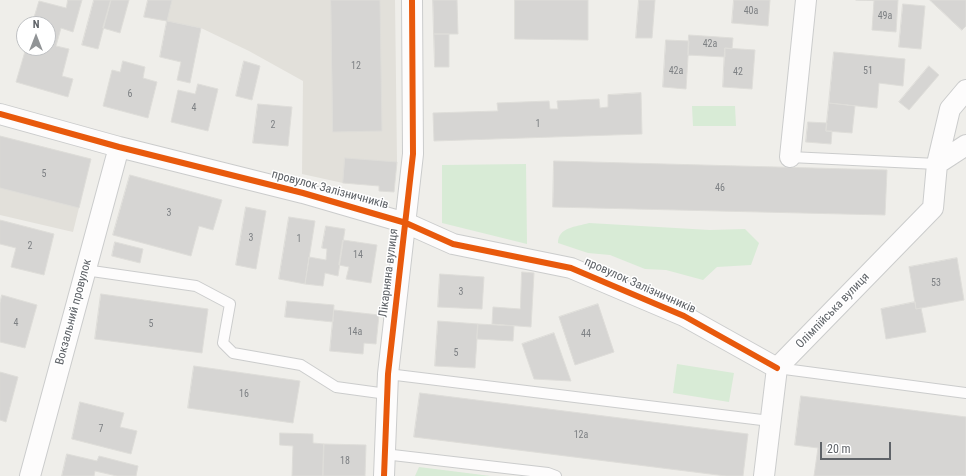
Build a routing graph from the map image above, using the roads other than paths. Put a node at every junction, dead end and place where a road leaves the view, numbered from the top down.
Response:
1 (412, 0) edge
2 (806, 0) edge
3 (966, 90) edge
4 (0, 114) edge
5 (966, 145) edge
6 (119, 147) junction
7 (790, 157) joint
8 (937, 164) junction
9 (406, 222) junction
10 (85, 270) junction
11 (777, 368) junction
12 (388, 374) junction
13 (966, 393) edge
14 (387, 394) junction
15 (770, 421) junction
16 (384, 454) junction
17 (30, 476) edge
18 (384, 476) edge
19 (556, 476) edge
20 (764, 476) edge

1 - 9 street, Лікарняна вулиця
2 - 7 street
3 - 8 street, Олімпійська вулиця
4 - 6 street, провулок Залізничників
5 - 8 street
6 - 9 street, провулок Залізничників
6 - 10 street, Вокзальний провулок
7 - 8 lane
8 - 11 street, Олімпійська вулиця
9 - 11 street, провулок Залізничників
9 - 12 street, Лікарняна вулиця
10 - 14 lane
10 - 17 street, Вокзальний провулок
11 - 13 lane
11 - 15 street
12 - 14 street, Лікарняна вулиця
12 - 15 lane
14 - 16 street, Лікарняна вулиця
15 - 20 street
16 - 18 street, Лікарняна вулиця
16 - 19 lane

